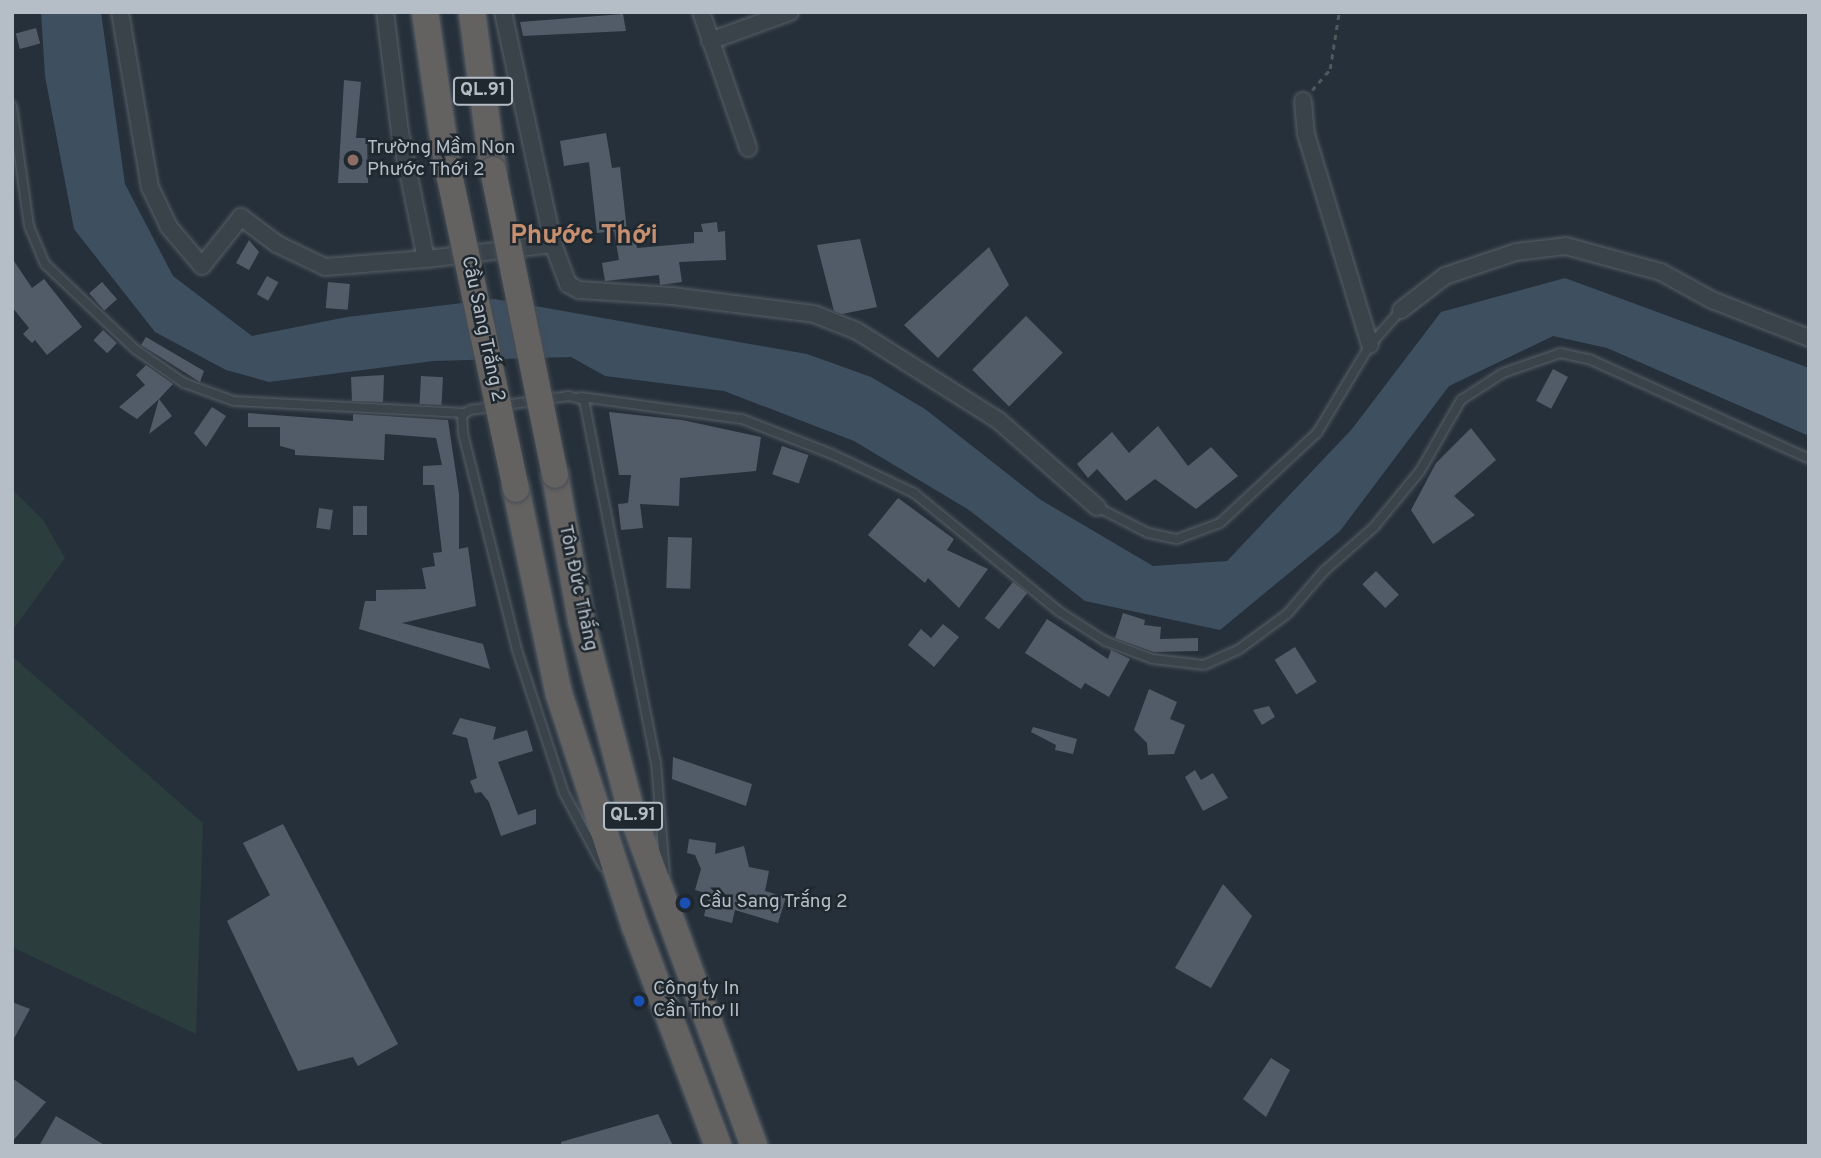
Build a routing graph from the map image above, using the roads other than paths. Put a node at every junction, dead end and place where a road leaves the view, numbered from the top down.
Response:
1 (120, 12) edge
2 (385, 12) edge
3 (425, 12) edge
4 (472, 12) edge
5 (503, 12) edge
6 (701, 12) edge
7 (790, 12) edge
8 (710, 41) junction
9 (1303, 101) road end
10 (12, 106) edge
11 (748, 148) dead end
12 (554, 244) junction
13 (426, 259) junction
14 (1401, 310) joint
15 (1809, 338) edge
16 (1370, 345) junction
17 (581, 397) junction
18 (464, 413) junction
19 (1809, 459) edge
20 (516, 489) joint
21 (1097, 507) joint
22 (668, 915) junction
23 (635, 926) junction
24 (718, 1146) edge
25 (754, 1146) edge

1 - 13 street
2 - 13 street
3 - 20 highway, Cầu Sang Trắng 2 / QL.91, bridge
4 - 22 highway, Tôn Đức Thắng / QL.91, bridge
5 - 12 street
6 - 8 street
7 - 8 street
8 - 11 street
9 - 16 street
10 - 18 lane
12 - 13 street
12 - 21 street
14 - 15 street
14 - 16 lane
16 - 21 lane
17 - 18 lane
17 - 19 lane
17 - 22 lane
18 - 23 lane
20 - 23 highway, Tôn Đức Thắng / QL.91
22 - 25 highway, Tôn Đức Thắng / QL.91
23 - 24 highway, Tôn Đức Thắng / QL.91

